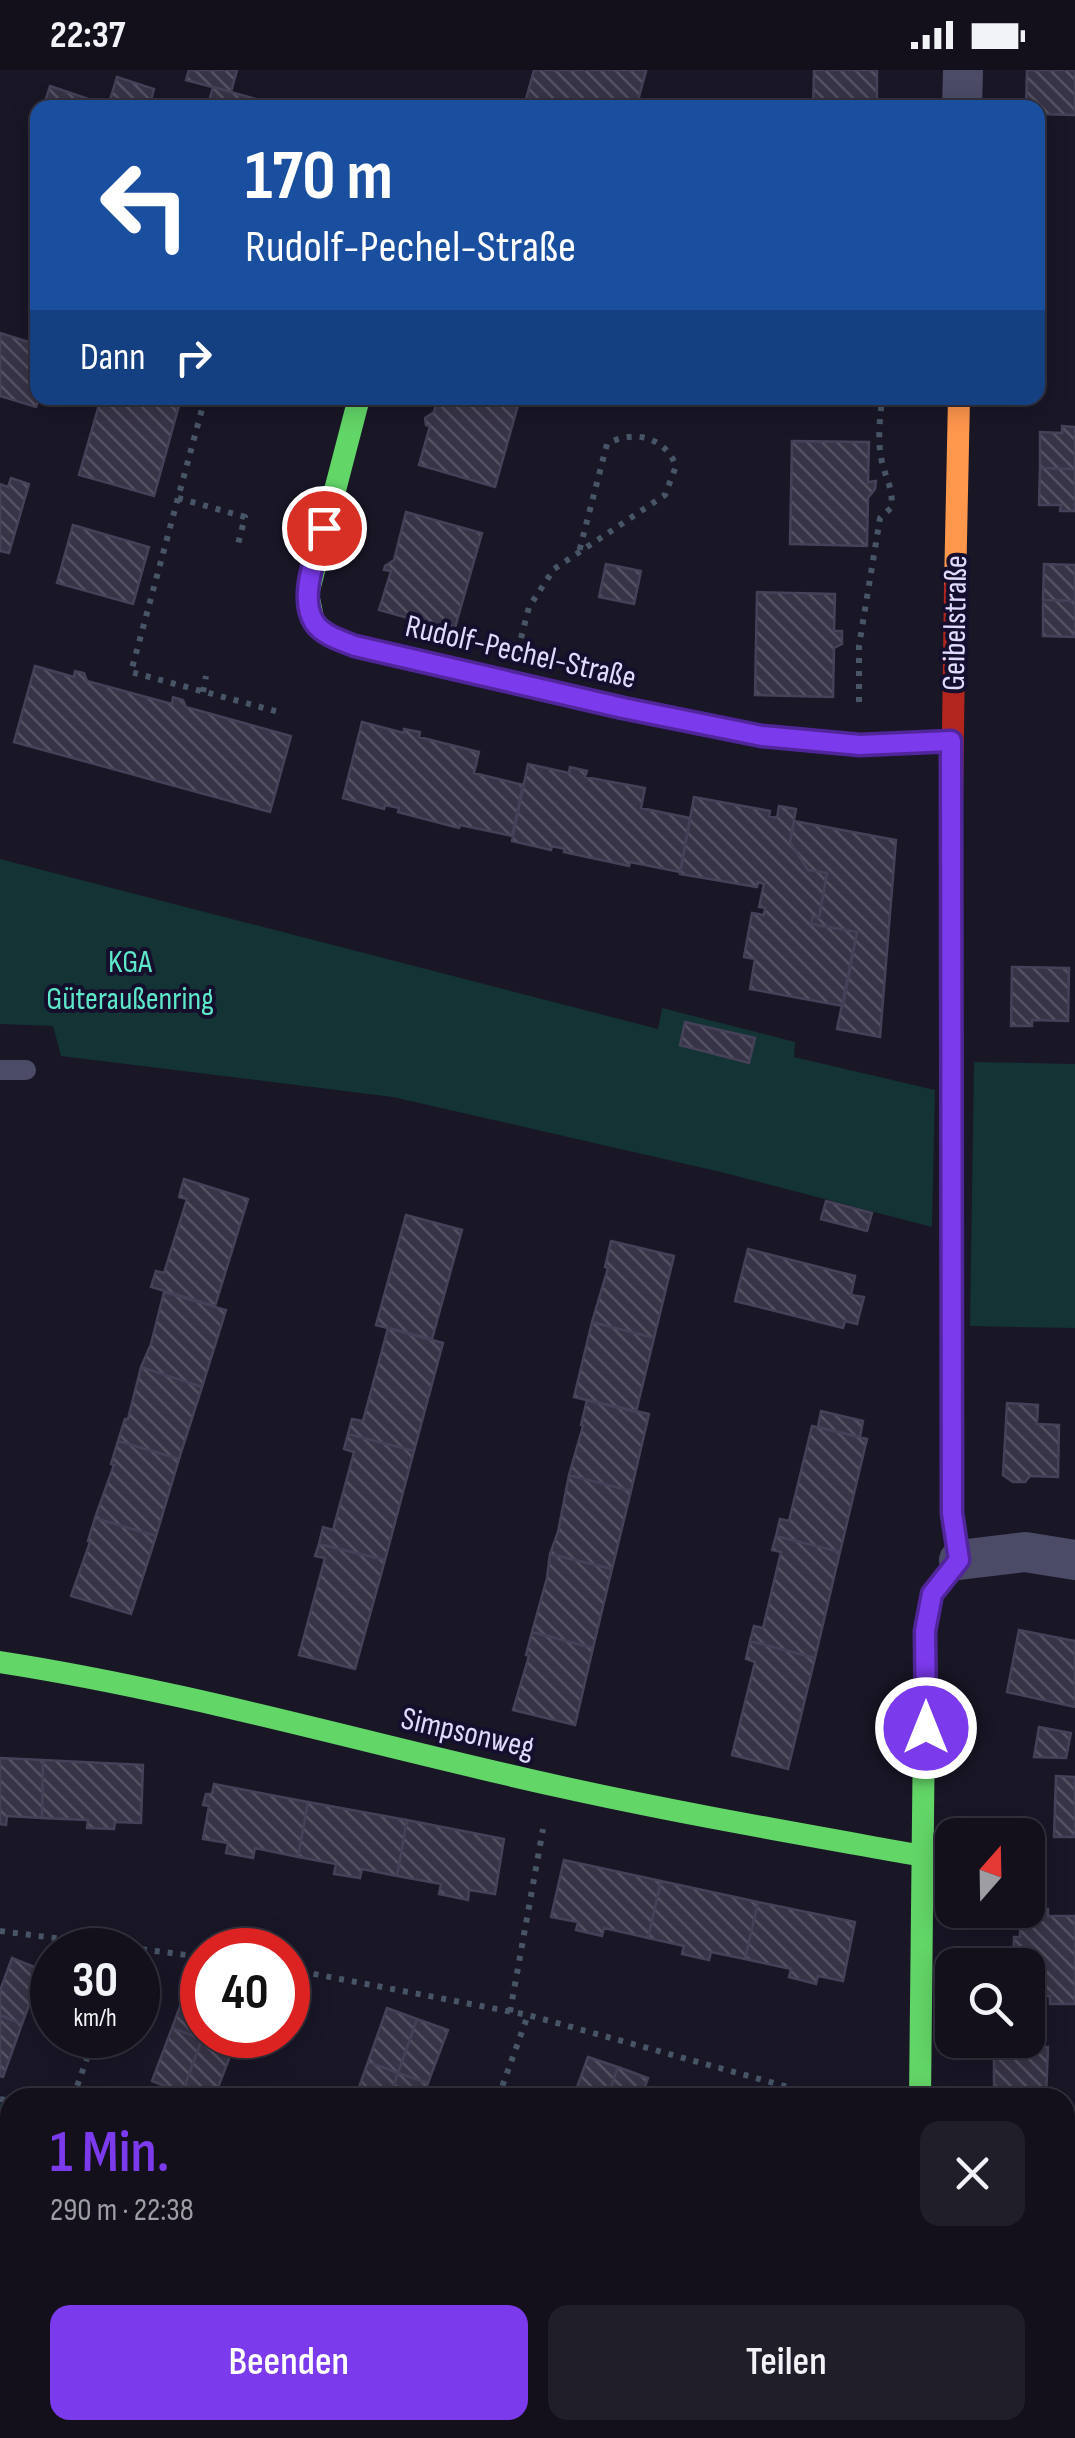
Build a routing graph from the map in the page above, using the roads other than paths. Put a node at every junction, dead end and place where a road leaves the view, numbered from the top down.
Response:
1 (963, 70) edge
2 (962, 100) edge
3 (358, 405) edge
4 (959, 405) edge
5 (951, 741) junction
6 (0, 1070) edge
7 (26, 1070) dead end
8 (959, 1560) junction
9 (1075, 1560) edge
10 (0, 1662) edge
11 (924, 1856) junction
12 (920, 2088) edge

1 - 2 street
3 - 5 street, Rudolf-Pechel-Straße
4 - 5 street, Geibelstraße
5 - 8 street, Geibelstraße
6 - 7 lane
8 - 9 street
8 - 11 street
10 - 11 street, Simpsonweg
11 - 12 street

